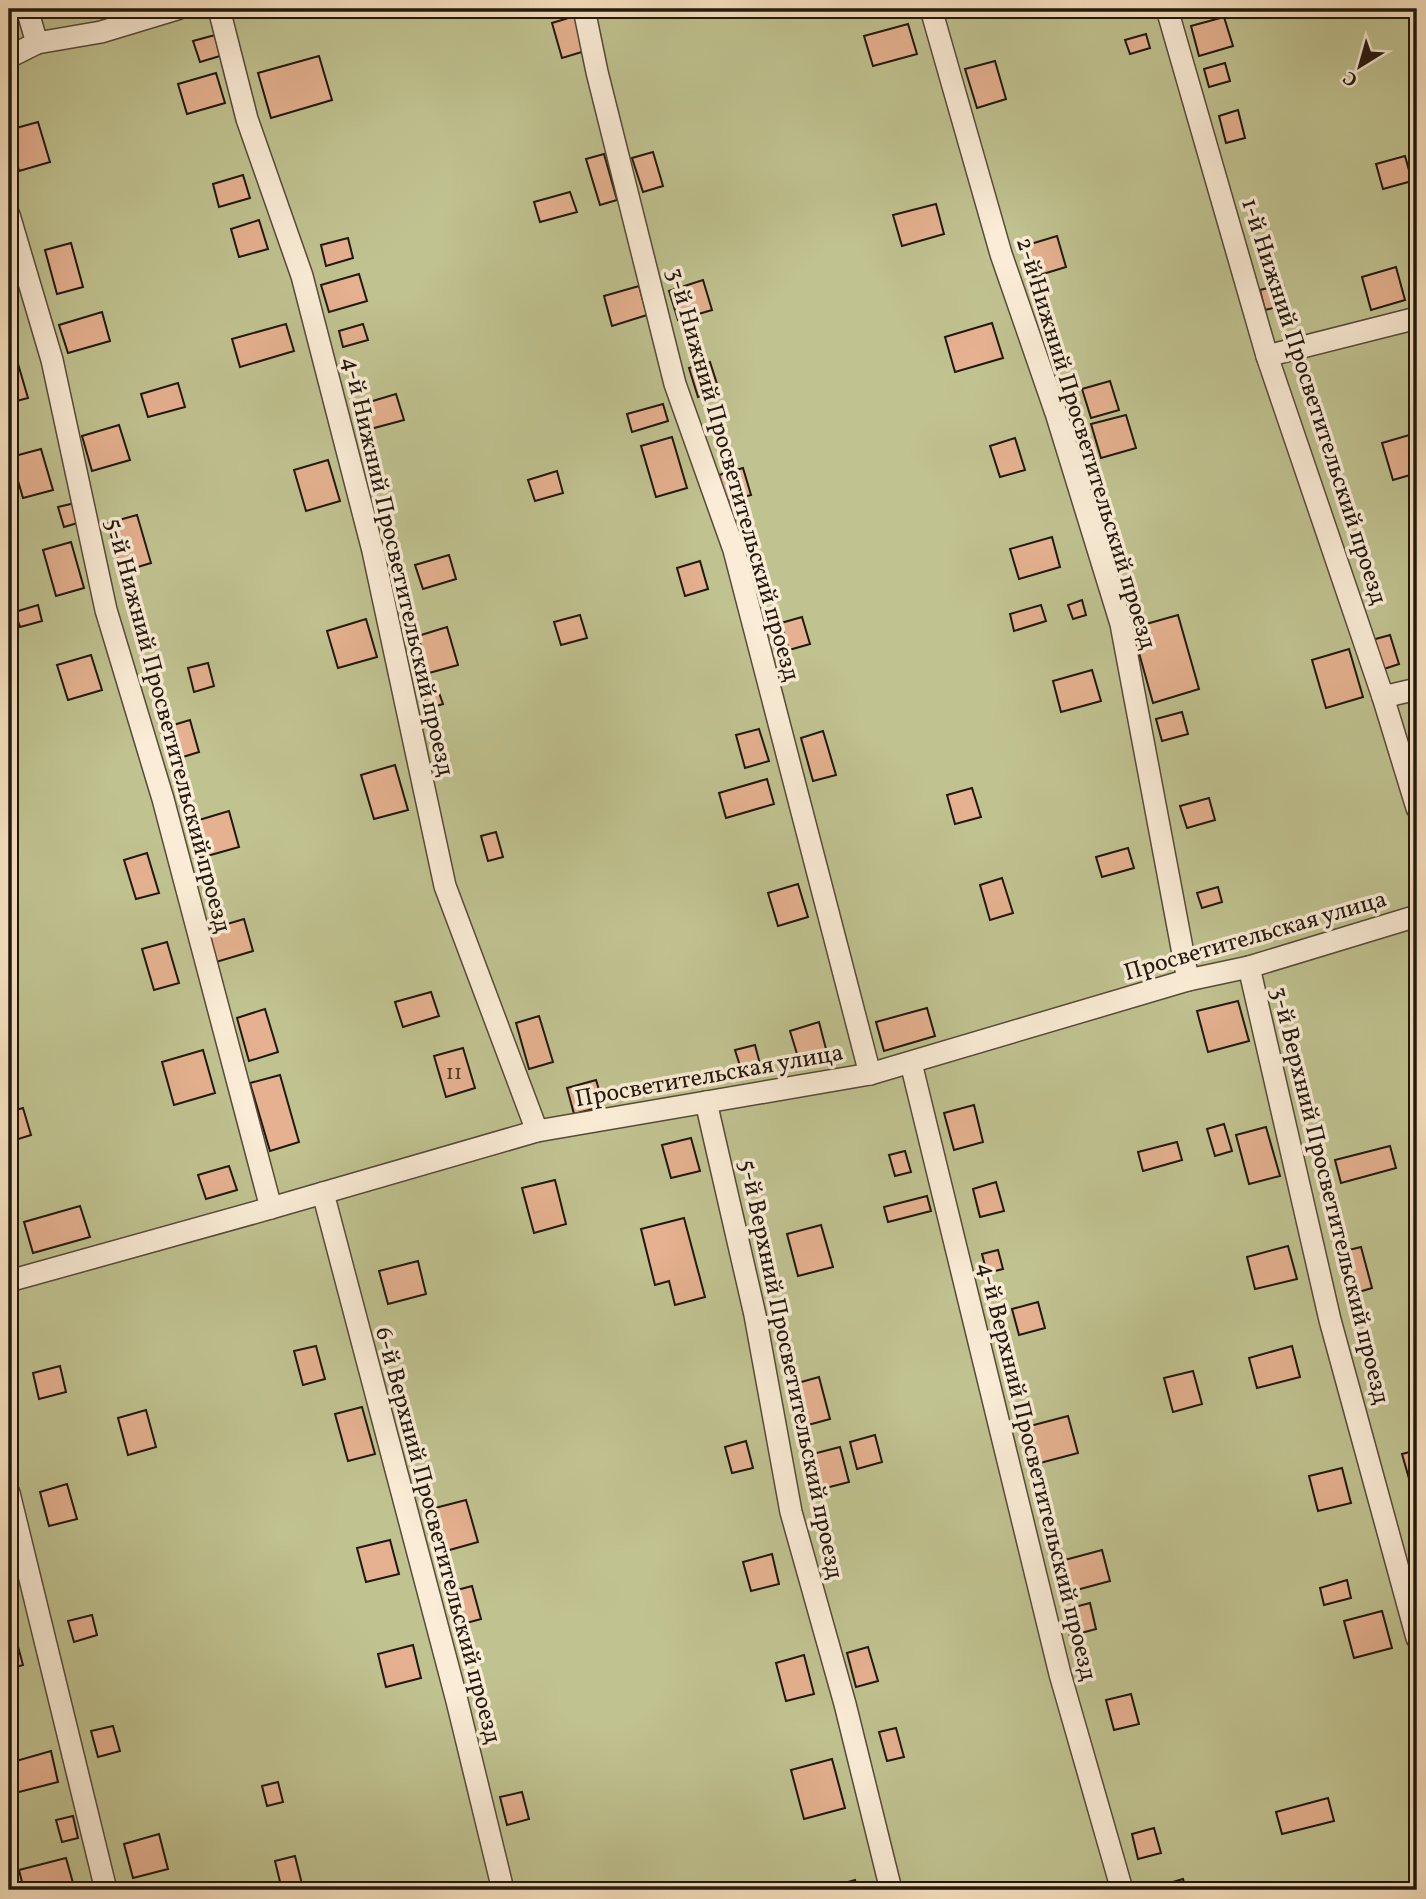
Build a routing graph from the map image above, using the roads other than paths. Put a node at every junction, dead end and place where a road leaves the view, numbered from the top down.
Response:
1 (27, 9) edge
2 (177, 9) edge
3 (219, 9) edge
4 (584, 9) edge
5 (931, 9) edge
6 (1167, 9) edge
7 (37, 43) junction
8 (9, 57) edge
9 (9, 215) edge
10 (1417, 318) edge
11 (1267, 356) junction
12 (1417, 689) edge
13 (1384, 697) junction
14 (1417, 808) edge
15 (1417, 916) edge
16 (1249, 967) junction
17 (1188, 980) junction
18 (911, 1063) junction
19 (870, 1074) junction
20 (706, 1102) junction
21 (537, 1131) junction
22 (323, 1193) junction
23 (271, 1208) junction
24 (9, 1281) edge
25 (9, 1493) edge
26 (1417, 1638) edge
27 (106, 1890) edge
28 (503, 1890) edge
29 (891, 1890) edge
30 (1122, 1890) edge

1 - 7 lane
2 - 7 lane
3 - 21 lane, 4-й Нижний Просветительский проезд
4 - 19 lane, 3-й Нижний Просветительский проезд
5 - 17 lane, 2-й Нижний Просветительский проезд
6 - 11 lane, 1-й Нижний Просветительский проезд
7 - 8 lane
9 - 23 lane, 5-й Нижний Просветительский проезд
10 - 11 lane
11 - 13 lane, 1-й Нижний Просветительский проезд
12 - 13 lane
13 - 14 lane, 1-й Нижний Просветительский проезд
15 - 16 lane, Просветительская улица
16 - 17 lane, Просветительская улица
16 - 26 lane, 3-й Верхний Просветительский проезд
17 - 18 lane, Просветительская улица
18 - 19 lane, Просветительская улица
18 - 30 lane, 4-й Верхний Просветительский проезд
19 - 20 lane, Просветительская улица
20 - 21 lane, Просветительская улица
20 - 29 lane, 5-й Верхний Просветительский проезд
21 - 22 lane, Просветительская улица
22 - 23 lane, Просветительская улица
22 - 28 lane, 6-й Верхний Просветительский проезд
23 - 24 lane, Просветительская улица
25 - 27 lane

